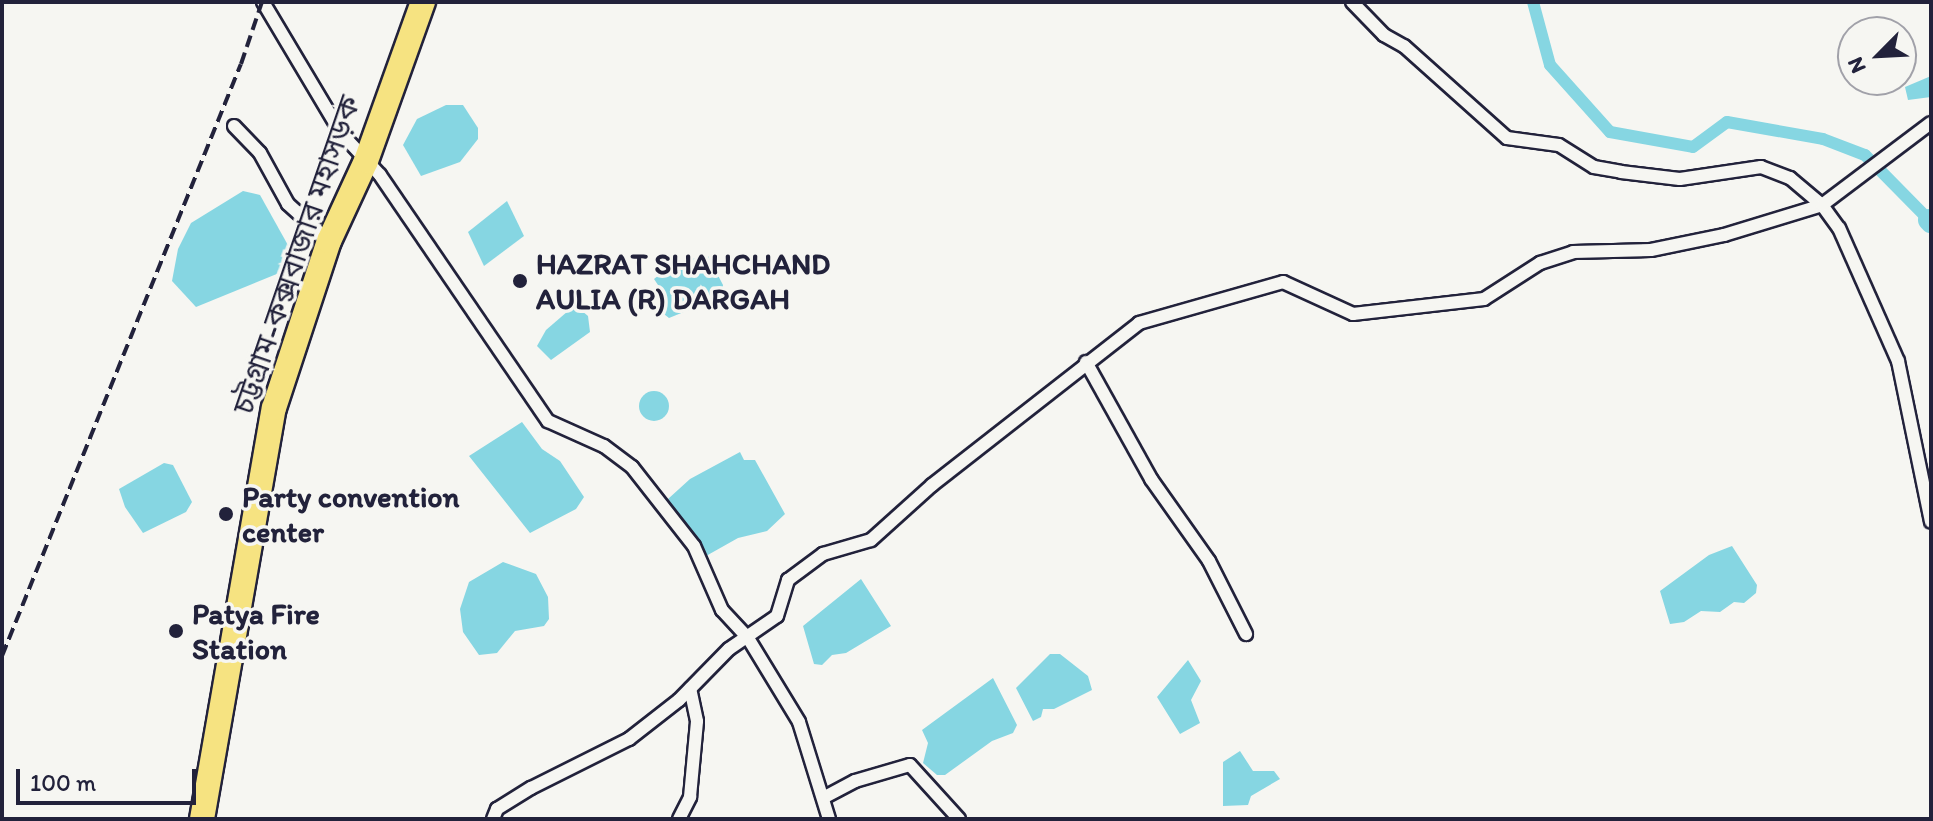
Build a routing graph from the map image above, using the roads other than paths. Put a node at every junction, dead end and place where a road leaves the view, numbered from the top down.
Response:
1 (263, 2) edge
2 (423, 2) edge
3 (1352, 2) edge
4 (1931, 123) edge
5 (234, 126) dead end
6 (366, 161) junction
7 (1822, 205) junction
8 (329, 241) junction
9 (1086, 362) junction
10 (1931, 522) edge
11 (1246, 634) dead end
12 (748, 638) junction
13 (690, 689) junction
14 (823, 798) junction
15 (202, 819) edge
16 (493, 819) edge
17 (679, 819) edge
18 (829, 819) edge
19 (959, 819) edge

1 - 6 street
2 - 6 highway, চট্টগ্রাম-কক্সবাজার মহাসড়ক
3 - 7 street
4 - 7 street
5 - 8 street
6 - 8 highway, চট্টগ্রাম-কক্সবাজার মহাসড়ক
6 - 12 street
7 - 9 street
7 - 10 street
8 - 15 highway, চট্টগ্রাম-কক্সবাজার মহাসড়ক
9 - 11 street
9 - 12 street
12 - 13 street
12 - 14 street
13 - 16 street
13 - 17 street
14 - 18 street
14 - 19 street

